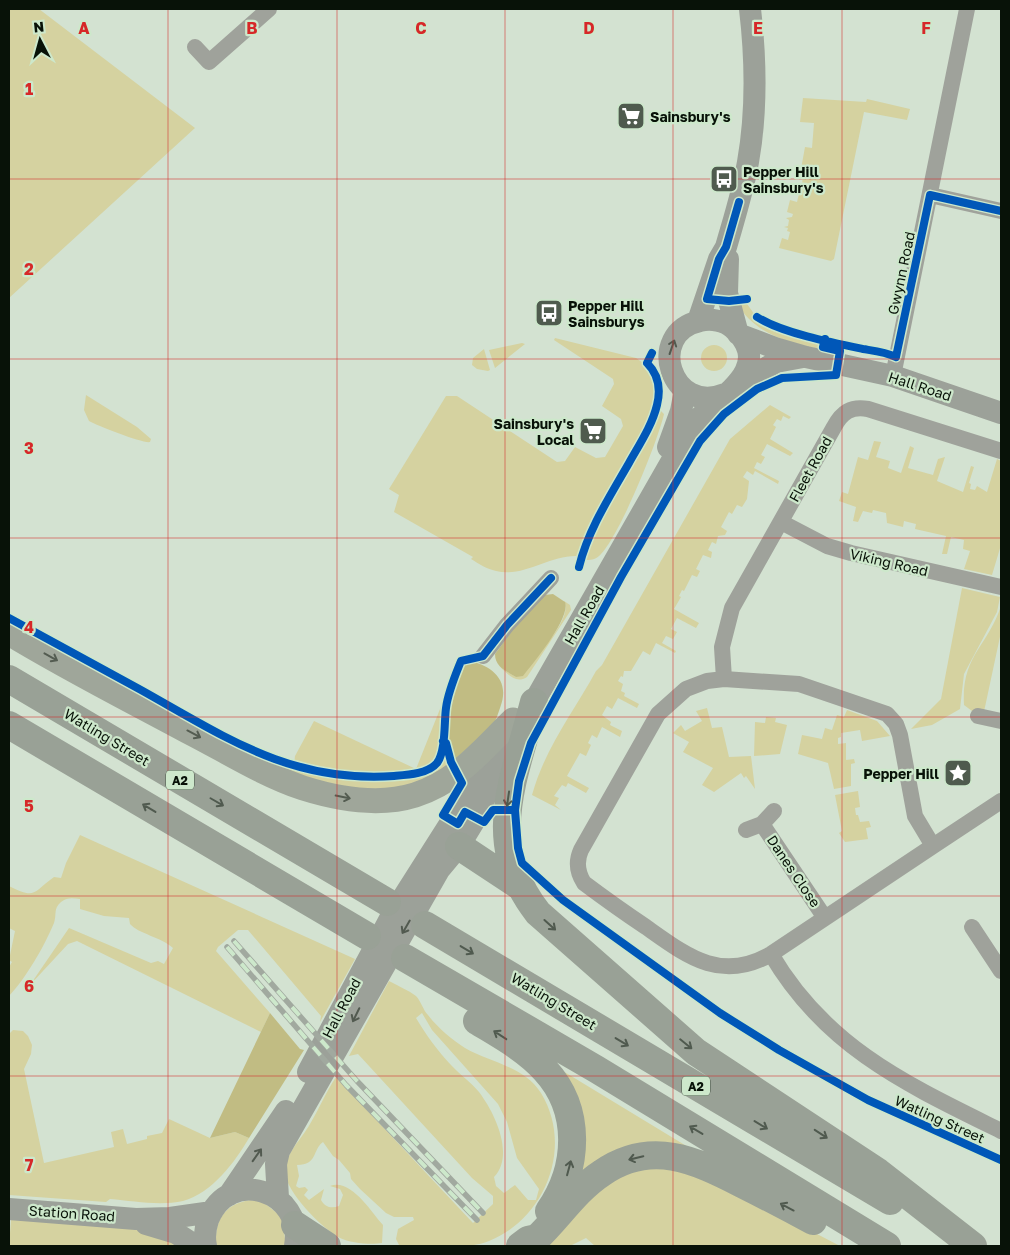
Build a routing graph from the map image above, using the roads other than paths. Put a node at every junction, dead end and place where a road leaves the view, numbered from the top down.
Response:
1 (269, 9) edge
2 (750, 9) edge
3 (967, 9) edge
4 (195, 48) dead end
5 (930, 195) junction
6 (1001, 211) edge
7 (726, 247) junction
8 (698, 321) junction
9 (738, 334) junction
10 (806, 357) junction
11 (892, 376) junction
12 (679, 384) junction
13 (732, 389) junction
14 (1001, 412) edge
15 (1001, 451) edge
16 (781, 522) junction
17 (551, 578) dead end
18 (1001, 587) edge
19 (9, 633) edge
20 (483, 656) dead end
21 (9, 667) edge
22 (9, 679) edge
23 (724, 679) junction
24 (534, 702) junction
25 (978, 716) dead end
26 (513, 720) junction
27 (1001, 721) edge
28 (9, 725) edge
29 (179, 779) junction
30 (1001, 801) edge
31 (774, 811) dead end
32 (762, 824) junction
33 (746, 830) dead end
34 (459, 846) junction
35 (933, 846) junction
36 (432, 863) junction
37 (521, 887) junction
38 (389, 909) junction
39 (825, 918) junction
40 (425, 925) dead end
41 (972, 927) dead end
42 (364, 941) dead end
43 (771, 954) junction
44 (1001, 971) edge
45 (359, 991) junction
46 (318, 1068) junction
47 (1001, 1131) edge
48 (229, 1195) junction
49 (278, 1198) junction
50 (9, 1209) edge
51 (212, 1212) junction
52 (136, 1219) junction
53 (295, 1236) edge
54 (524, 1243) edge
55 (196, 1246) edge
56 (206, 1246) edge
57 (327, 1246) edge
58 (861, 1246) edge
59 (887, 1246) edge
60 (966, 1246) edge
61 (973, 1246) edge

1 - 4 street
2 - 7 main road
3 - 5 street, Gwynn Road
5 - 6 street
5 - 11 street, Gwynn Road
7 - 8 main road
7 - 9 main road
8 - 9 main road, Hall Road
12 -> 8 main road, Hall Road
9 - 10 main road, Hall Road
9 - 13 main road, Hall Road
10 - 11 main road, Hall Road
10 - 13 main road, Hall Road
11 - 14 main road, Hall Road
12 - 13 main road, Hall Road
12 - 26 main road, Hall Road
13 - 24 main road, Hall Road
15 - 16 street, Fleet Road
16 - 18 street, Viking Road
16 - 23 street, Fleet Road
17 - 20 street
19 -> 26 main road
21 - 29 highway
22 - 29 highway, Watling Street / A2
23 - 35 street
23 - 43 street
24 - 34 main road, Hall Road
24 -> 37 highway
25 - 27 street
26 - 36 main road, Hall Road
42 -> 28 highway
29 -> 38 highway, Watling Street / A2
30 - 35 street
31 - 32 street, Danes Close
32 - 33 street, Danes Close
32 - 39 street, Danes Close
34 - 36 main road, Hall Road
34 - 37 highway
35 - 39 street
36 - 38 main road, Hall Road
36 -> 45 main road, Hall Road
37 -> 61 highway
38 - 45 main road, Hall Road
39 - 43 street
40 -> 60 highway, Watling Street / A2
41 - 44 street
43 - 47 street
45 - 46 main road, Hall Road
48 -> 46 main road, Hall Road
46 - 49 main road, Hall Road
48 - 49 main road
48 - 51 main road, Hall Road
49 - 53 main road
50 - 52 main road, Station Road
51 - 52 main road, Station Road
51 - 56 main road
52 - 55 main road, Station Road
53 - 57 highway
58 -> 54 highway
54 - 59 highway

